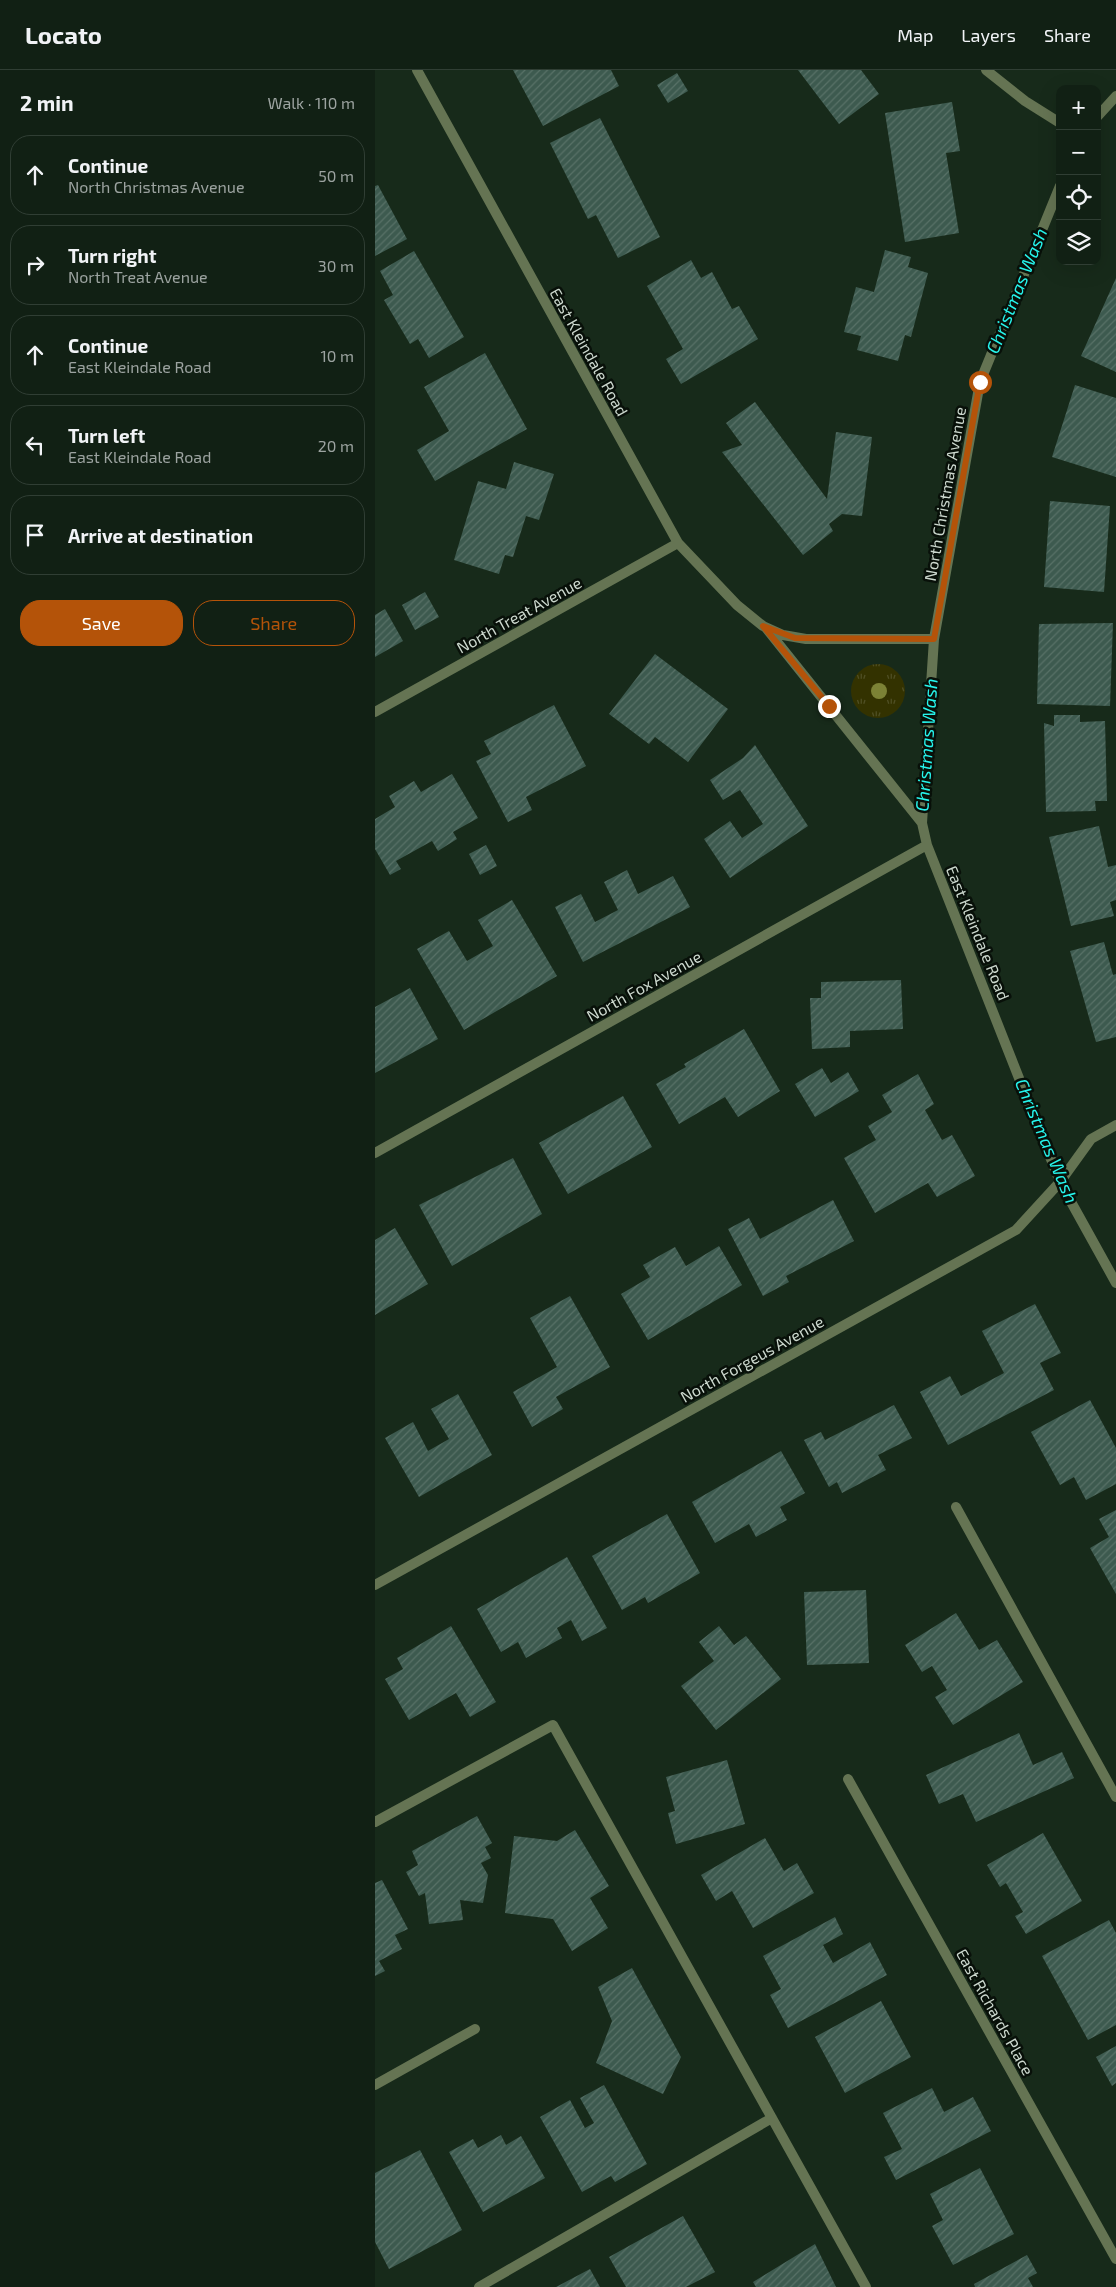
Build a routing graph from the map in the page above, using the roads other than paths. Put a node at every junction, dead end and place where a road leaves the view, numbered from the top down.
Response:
1 (417, 70) edge
2 (987, 70) edge
3 (1116, 96) edge
4 (1101, 113) edge
5 (1056, 120) edge
6 (1056, 196) edge
7 (678, 543) junction
8 (763, 626) junction
9 (934, 639) junction
10 (375, 712) edge
11 (922, 823) junction
12 (927, 845) junction
13 (1116, 1125) edge
14 (375, 1153) edge
15 (1060, 1182) junction
16 (1116, 1283) edge
17 (956, 1507) dead end
18 (375, 1585) edge
19 (848, 1779) dead end
20 (1116, 1797) edge
21 (375, 1822) edge
22 (475, 2029) dead end
23 (375, 2084) edge
24 (773, 2118) junction
25 (1116, 2259) edge
26 (479, 2287) edge
27 (866, 2287) edge

1 - 7 street, East Kleindale Road
2 - 5 street
3 - 4 street
6 - 9 street, North Christmas Avenue
7 - 8 street, East Kleindale Road
7 - 10 street, North Treat Avenue
8 - 9 street, East Kleindale Road
8 - 11 street, East Kleindale Road
9 - 11 street, North Christmas Avenue
11 - 12 street, East Kleindale Road
12 - 14 street, North Fox Avenue
12 - 15 street, East Kleindale Road
13 - 15 street, North Forgeus Avenue
15 - 16 street, East Kleindale Road
15 - 18 street, North Forgeus Avenue
17 - 20 street
19 - 25 street, East Richards Place
21 - 24 street
22 - 23 street
24 - 26 street
24 - 27 street

